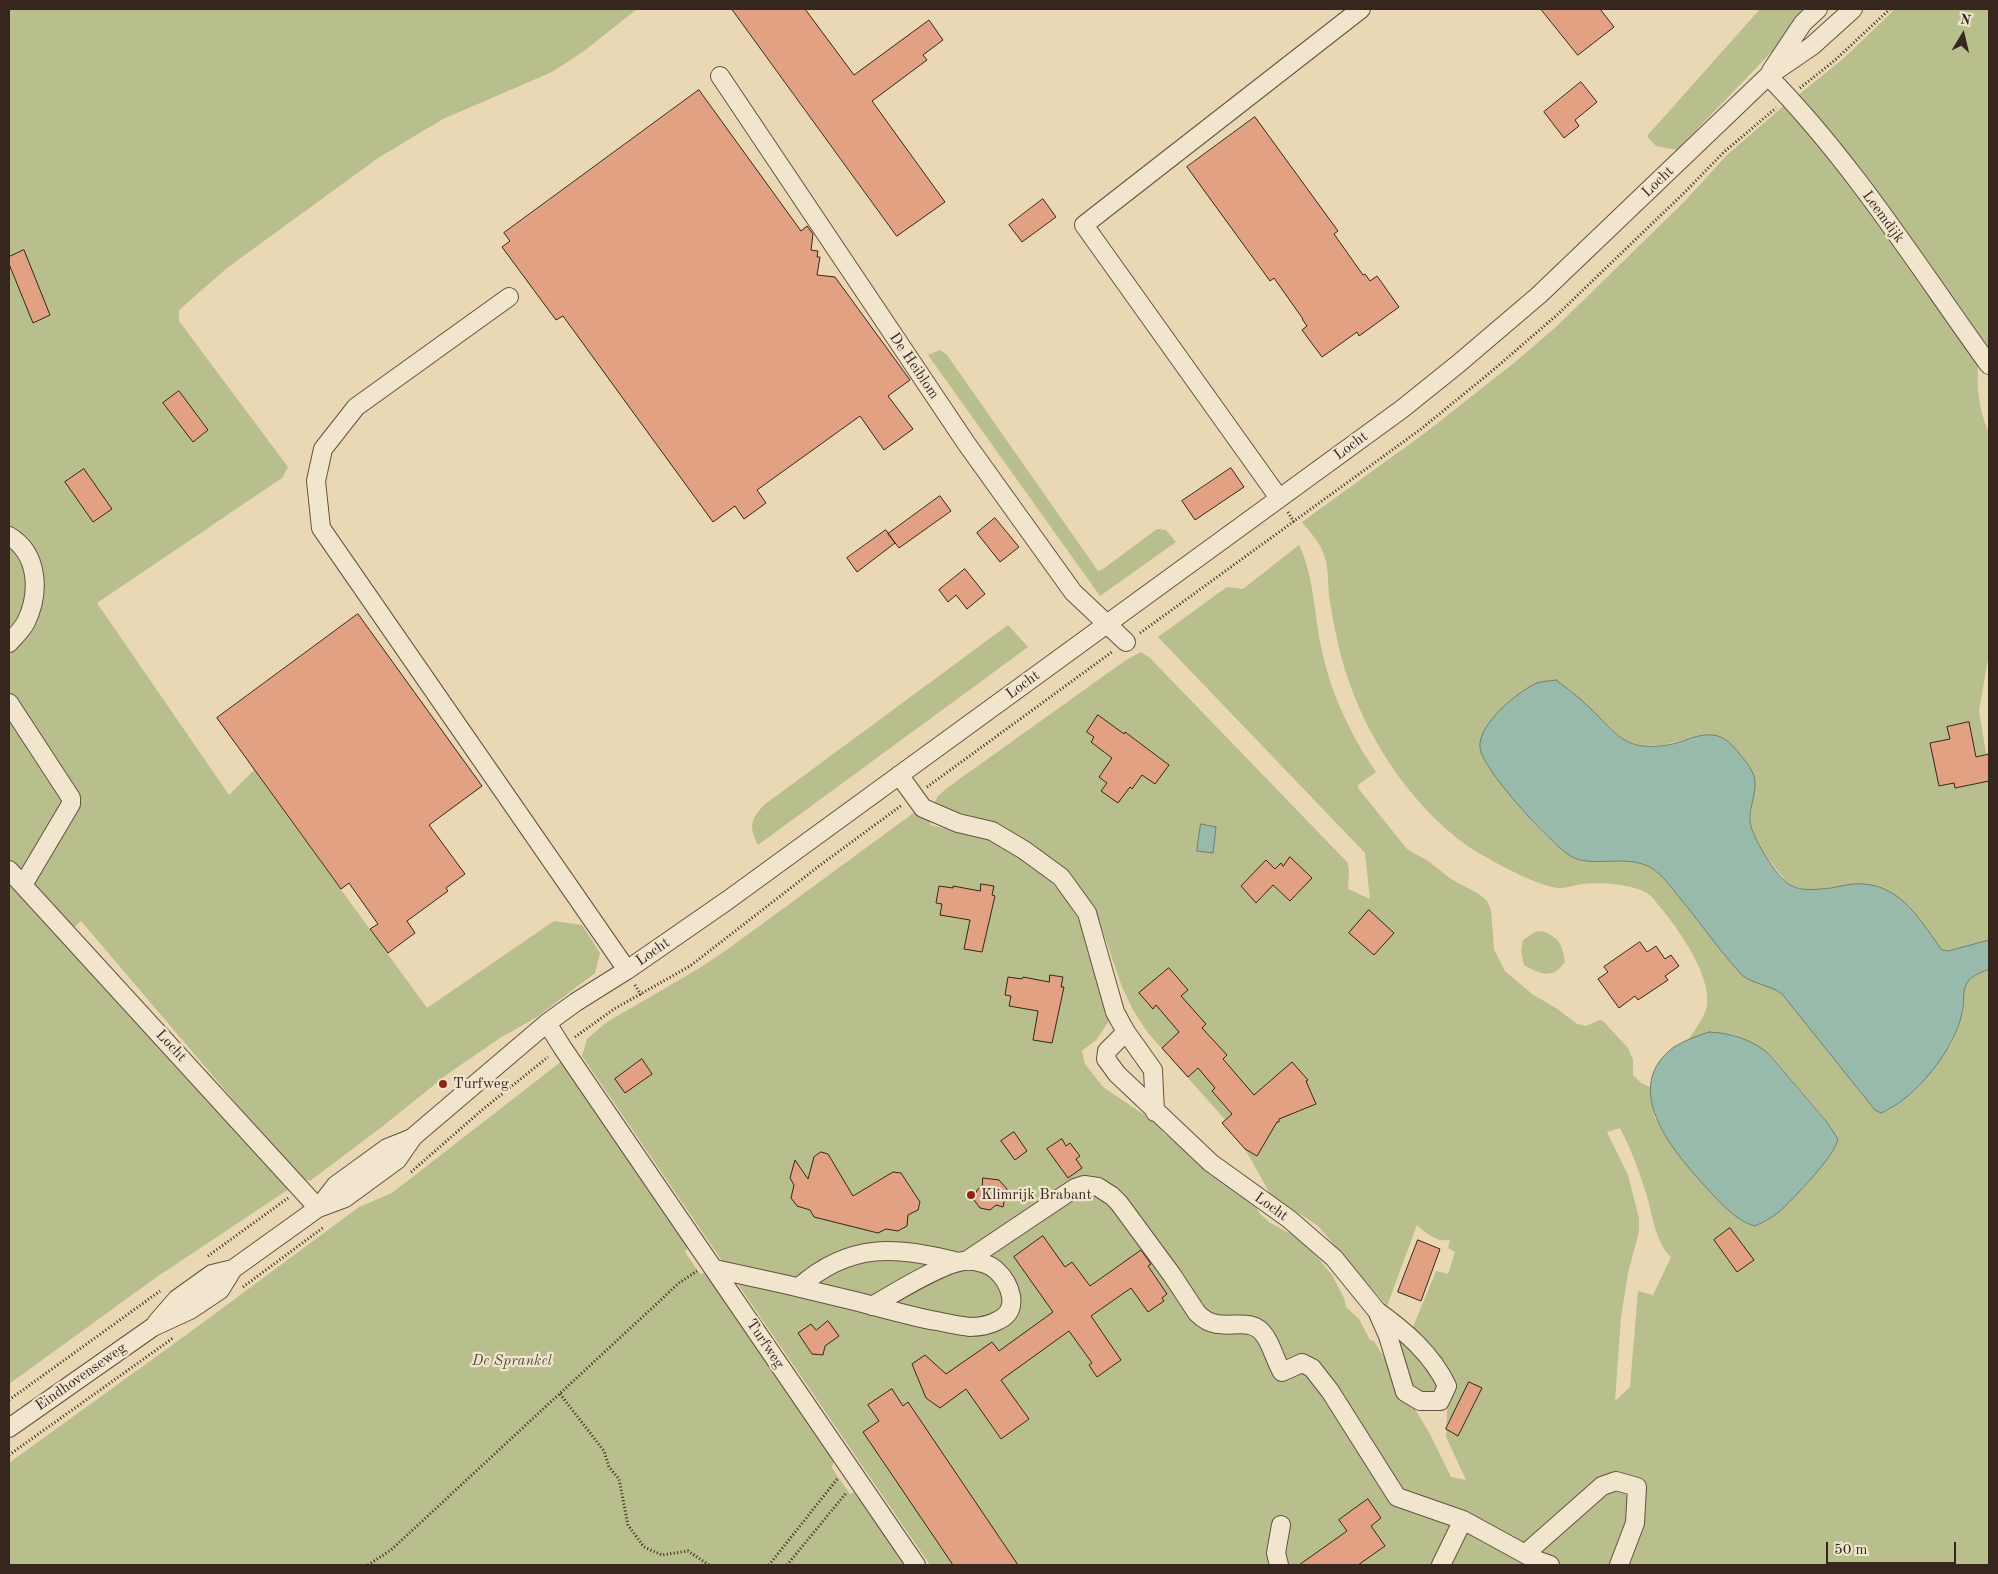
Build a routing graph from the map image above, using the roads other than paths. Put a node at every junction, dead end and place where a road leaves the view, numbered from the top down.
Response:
1 (1361, 9) edge
2 (1818, 9) edge
3 (1853, 9) edge
4 (720, 76) dead end
5 (1768, 76) junction
6 (509, 297) dead end
7 (1989, 365) edge
8 (1280, 498) junction
9 (9, 536) edge
10 (1106, 624) junction
11 (1126, 642) dead end
12 (9, 643) edge
13 (9, 703) edge
14 (899, 775) junction
15 (9, 870) edge
16 (23, 885) junction
17 (627, 970) junction
18 (547, 1023) junction
19 (1126, 1032) junction
20 (1155, 1112) junction
21 (318, 1208) junction
22 (962, 1261) junction
23 (712, 1266) junction
24 (799, 1287) junction
25 (872, 1306) junction
26 (1377, 1311) junction
27 (9, 1428) edge
28 (1463, 1520) junction
29 (1281, 1525) dead end
30 (1525, 1554) junction
31 (916, 1565) edge
32 (1279, 1565) edge
33 (1441, 1565) edge
34 (1550, 1565) edge
35 (1619, 1565) edge

1 - 8 street
2 - 5 street, Locht
3 - 5 street, Locht
4 - 10 street, De Heiblom
5 - 7 street, Leemdijk
5 - 8 street, Locht
6 - 17 street
8 - 10 street, Locht
9 - 12 street
10 - 11 street, De Heiblom
10 - 14 street, Locht
13 - 16 street
14 - 17 street, Locht
14 - 19 street
15 - 16 street, Locht
16 - 21 street, Locht
17 - 18 street, Locht
18 - 21 street, Locht
18 - 23 street, Turfweg
19 - 20 street
19 - 20 street, Locht
20 - 26 street, Locht
21 - 27 street, Eindhovenseweg
22 - 24 street
22 - 25 street
22 - 25 street
22 - 28 street
23 - 24 street
23 - 31 street, Turfweg
24 - 25 street
26 - 26 street, Locht
28 - 30 street
28 - 33 street
29 - 32 street
30 - 34 street
30 - 35 street

